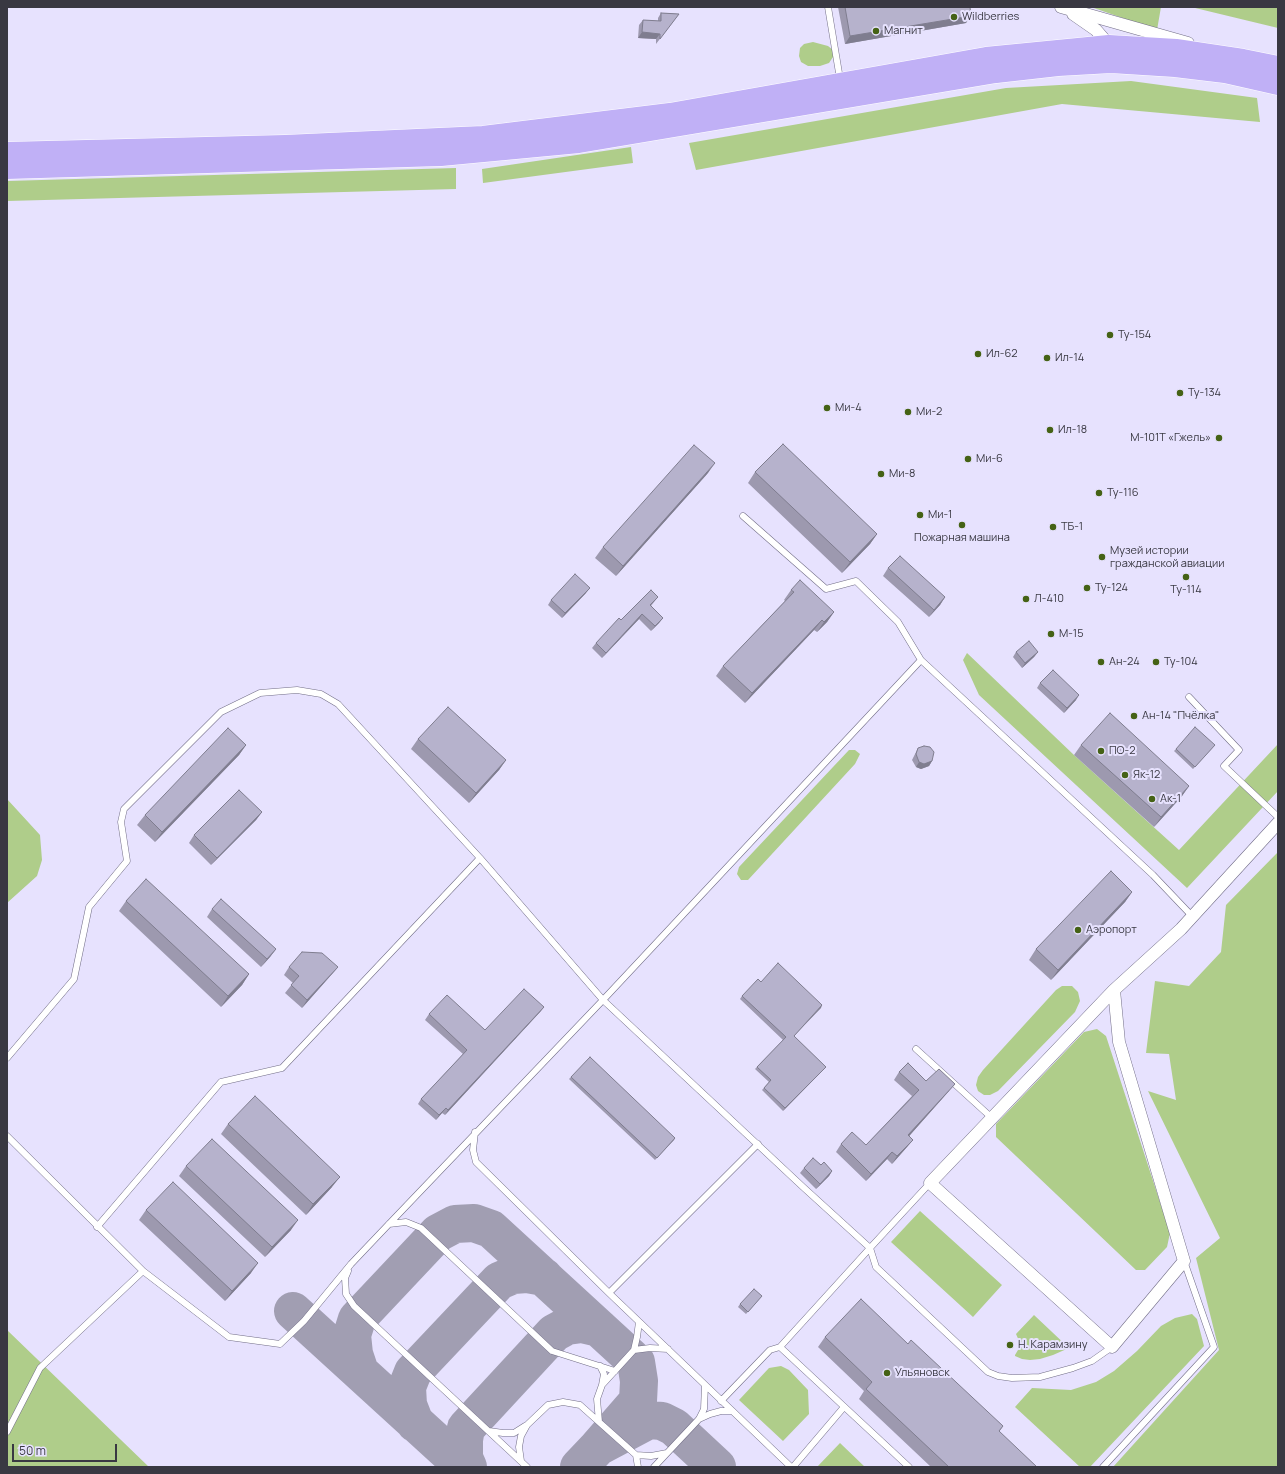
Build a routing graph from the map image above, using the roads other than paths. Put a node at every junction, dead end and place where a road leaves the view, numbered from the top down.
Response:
1 (828, 7) edge
2 (1057, 7) edge
3 (1061, 7) edge
4 (1110, 54) junction
5 (1243, 59) junction
6 (1278, 66) edge
7 (841, 83) junction
8 (1278, 85) edge
9 (7, 152) edge
10 (7, 169) edge
11 (744, 516) dead end
12 (921, 660) junction
13 (1189, 697) dead end
14 (1278, 817) edge
15 (1278, 824) edge
16 (480, 858) junction
17 (1192, 916) junction
18 (1114, 990) junction
19 (603, 1000) junction
20 (916, 1050) dead end
21 (7, 1058) edge
22 (992, 1118) junction
23 (475, 1132) junction
24 (7, 1136) edge
25 (758, 1144) junction
26 (930, 1183) junction
27 (389, 1224) junction
28 (97, 1227) junction
29 (870, 1248) junction
30 (1184, 1261) junction
31 (351, 1264) junction
32 (143, 1271) junction
33 (609, 1293) junction
34 (639, 1322) junction
35 (780, 1347) junction
36 (1112, 1347) junction
37 (668, 1349) junction
38 (634, 1350) junction
39 (600, 1366) junction
40 (616, 1371) junction
41 (602, 1385) junction
42 (705, 1385) junction
43 (721, 1401) junction
44 (844, 1407) junction
45 (732, 1411) junction
46 (699, 1419) junction
47 (599, 1422) junction
48 (527, 1425) junction
49 (488, 1431) junction
50 (7, 1432) edge
51 (667, 1453) junction
52 (636, 1455) junction
53 (780, 1456) junction
54 (521, 1461) junction
55 (527, 1467) edge
56 (638, 1467) edge
57 (654, 1467) edge
58 (782, 1467) edge
59 (792, 1467) edge
60 (909, 1467) edge
61 (1103, 1467) edge

1 - 7 lane
2 - 4 street
3 - 5 street
4 - 5 highway
4 - 7 highway
4 - 8 highway
4 - 10 highway
5 - 6 highway
7 - 9 highway
11 - 12 lane
12 - 17 lane
12 - 19 lane
13 - 14 lane
15 - 17 street
16 - 19 lane
16 - 21 lane
16 - 28 lane
17 - 18 street
18 - 22 street
18 - 30 street
19 - 23 lane
19 - 25 lane
20 - 22 lane
22 - 26 street
23 - 27 lane
23 - 33 lane
24 - 28 lane
25 - 29 lane
25 - 33 lane
26 - 29 lane
26 - 36 street
27 - 31 lane
27 - 39 lane
28 - 32 lane
29 - 35 lane
29 - 36 lane
30 - 36 street
30 - 61 lane
31 - 32 lane
31 - 49 lane
32 - 50 lane
33 - 34 lane
34 - 37 lane
34 - 38 lane
35 - 43 lane
35 - 44 lane
37 - 38 lane
37 - 42 lane
38 - 40 lane
39 - 40 lane
39 - 41 lane
40 - 41 lane
41 - 47 lane
42 - 43 lane
42 - 46 lane
43 - 45 lane
44 - 59 lane
44 - 60 lane
45 - 46 lane
45 - 53 lane
46 - 51 lane
47 - 48 lane
47 - 52 lane
48 - 49 lane
48 - 54 lane
49 - 54 lane
51 - 52 lane
51 - 57 lane
52 - 56 lane
53 - 58 lane
53 - 59 lane
54 - 55 lane

